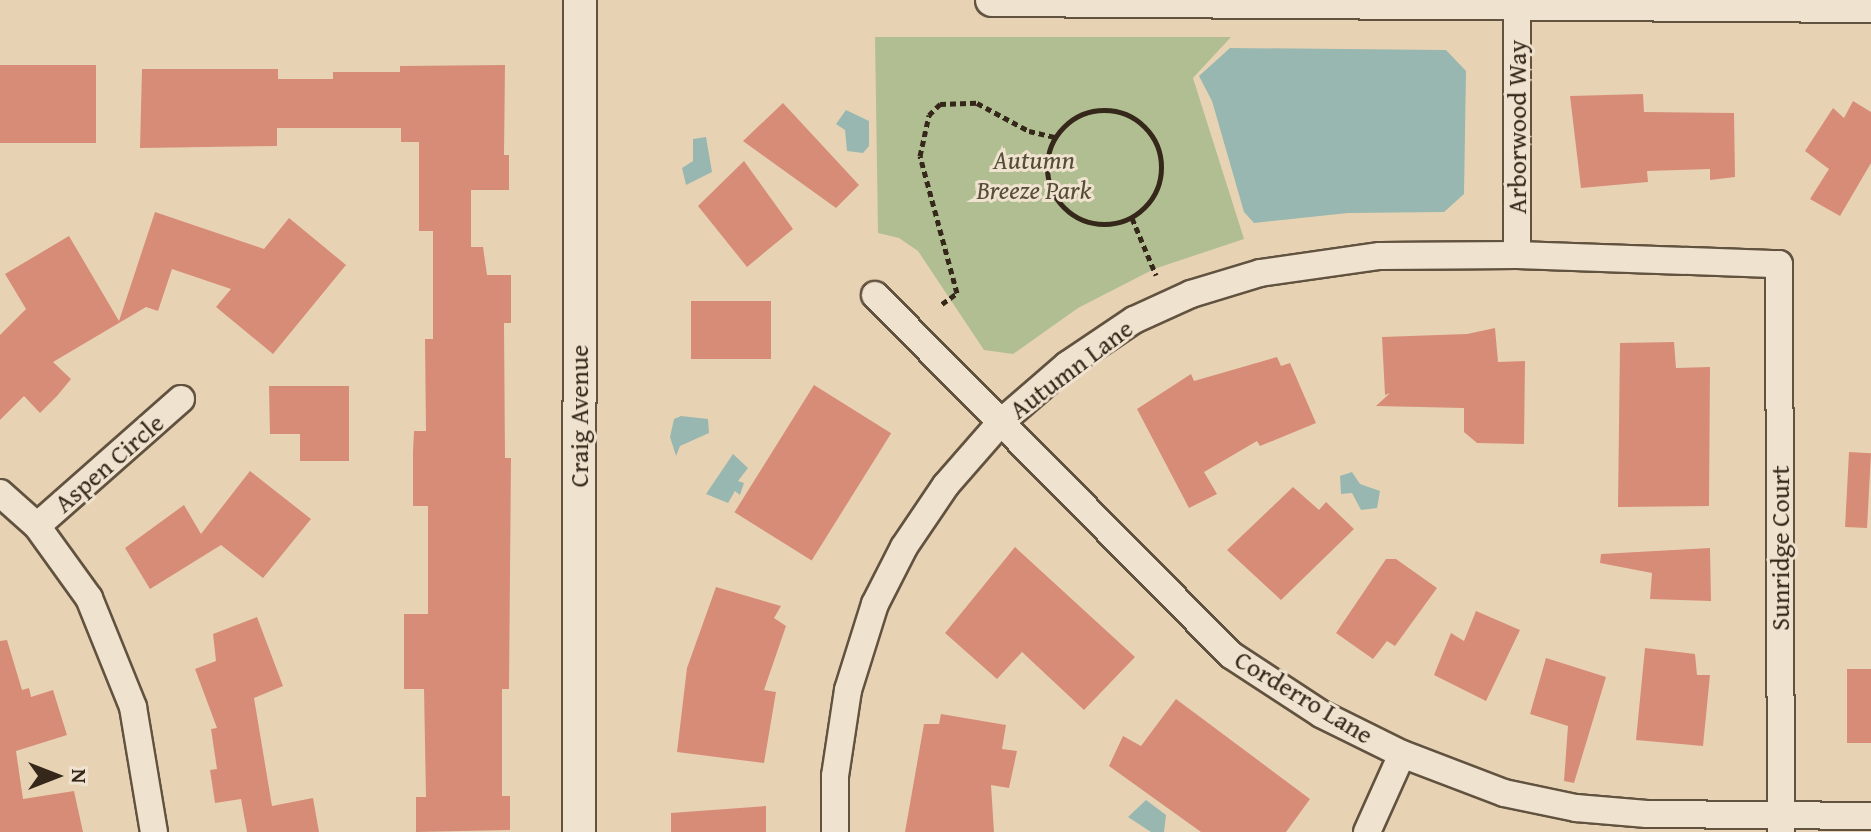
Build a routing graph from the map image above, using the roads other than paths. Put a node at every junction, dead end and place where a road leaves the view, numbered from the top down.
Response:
1 (580, 0) edge
2 (992, 0) edge
3 (1517, 2) edge
4 (1871, 6) edge
5 (1517, 255) junction
6 (1779, 264) joint
7 (875, 295) dead end
8 (181, 399) dead end
9 (1000, 423) junction
10 (0, 493) edge
11 (37, 526) junction
12 (1402, 754) junction
13 (1871, 816) edge
14 (1780, 824) edge
15 (154, 832) edge
16 (579, 832) edge
17 (835, 832) edge
18 (1367, 832) edge

1 - 16 street, Craig Avenue
2 - 3 street
3 - 4 street
3 - 5 street, Arborwood Way
5 - 6 street, Autumn Lane
5 - 9 street, Autumn Lane
6 - 14 street, Sunridge Court
7 - 9 street, Corderro Lane
8 - 11 street, Aspen Circle
9 - 12 street, Corderro Lane
9 - 17 street, Autumn Lane
10 - 11 street
11 - 15 street
12 - 14 street, Corderro Lane
12 - 18 street
13 - 14 street, Corderro Lane

